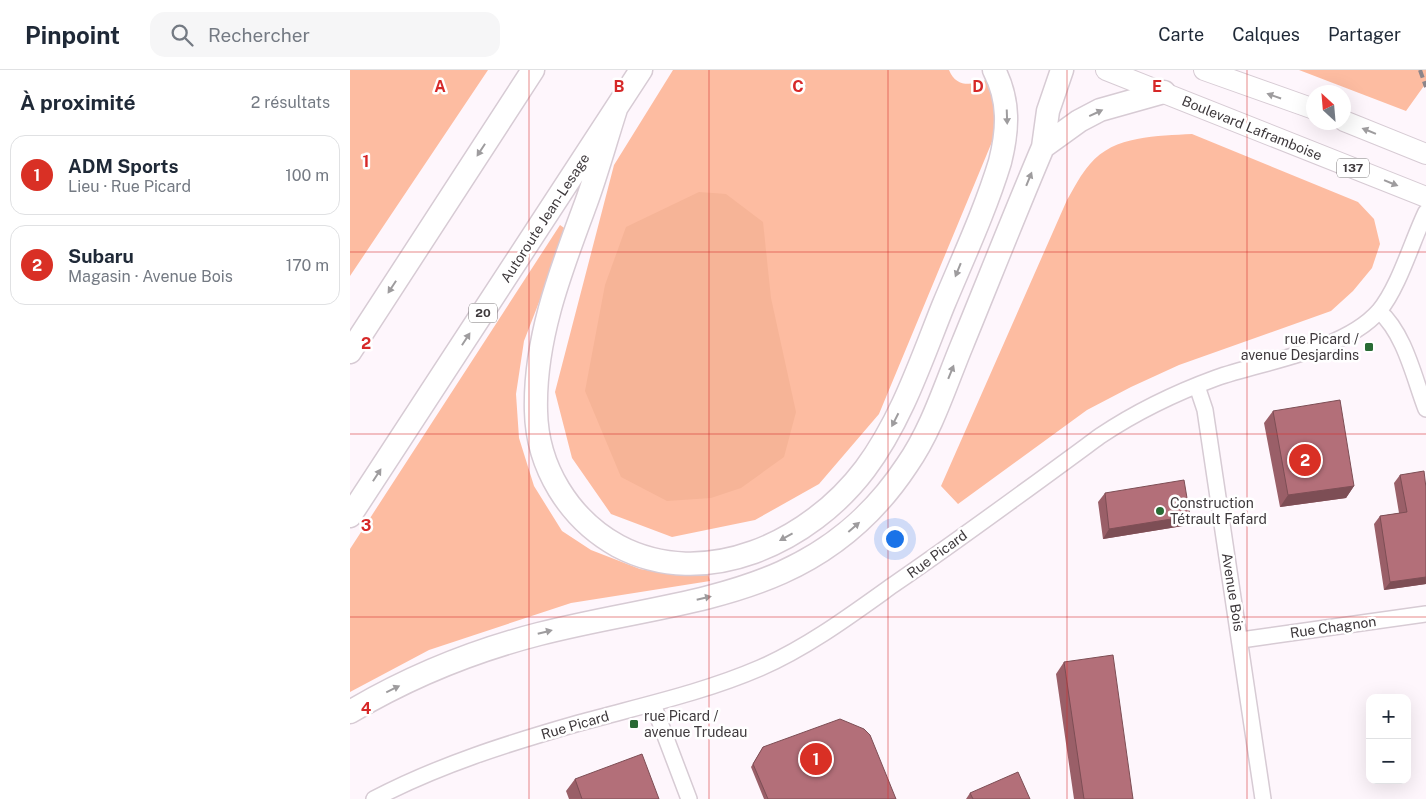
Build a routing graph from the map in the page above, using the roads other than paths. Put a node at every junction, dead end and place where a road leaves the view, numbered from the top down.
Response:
1 (533, 70) edge
2 (641, 70) edge
3 (994, 70) edge
4 (1062, 70) edge
5 (1106, 70) edge
6 (1204, 70) edge
7 (1164, 92) junction
8 (1306, 106) edge
9 (616, 109) junction
10 (1351, 124) edge
11 (1043, 146) junction
12 (1426, 154) edge
13 (1426, 197) edge
14 (1426, 212) edge
15 (1379, 311) junction
16 (350, 352) edge
17 (1197, 386) junction
18 (1426, 410) edge
19 (350, 516) edge
20 (1426, 614) edge
21 (1240, 640) junction
22 (653, 704) junction
23 (350, 712) edge
24 (374, 799) edge
25 (689, 799) edge
26 (1263, 799) edge

1 -> 16 highway
2 - 9 highway, Autoroute Jean-Lesage / 20
3 -> 9 highway
4 - 11 highway
5 - 7 main road, Boulevard Laframboise / 137
8 -> 6 main road
11 -> 7 highway
7 -> 13 main road, Boulevard Laframboise / 137
19 -> 9 highway, Autoroute Jean-Lesage / 20
12 -> 10 main road
23 -> 11 highway
14 - 15 street, Rue Picard
15 - 17 street, Rue Picard
15 - 18 street
17 - 21 street, Avenue Bois
17 - 22 street, Rue Picard
20 - 21 street, Rue Chagnon
21 - 26 street, Avenue Bois
22 - 24 street, Rue Picard
22 - 25 street

